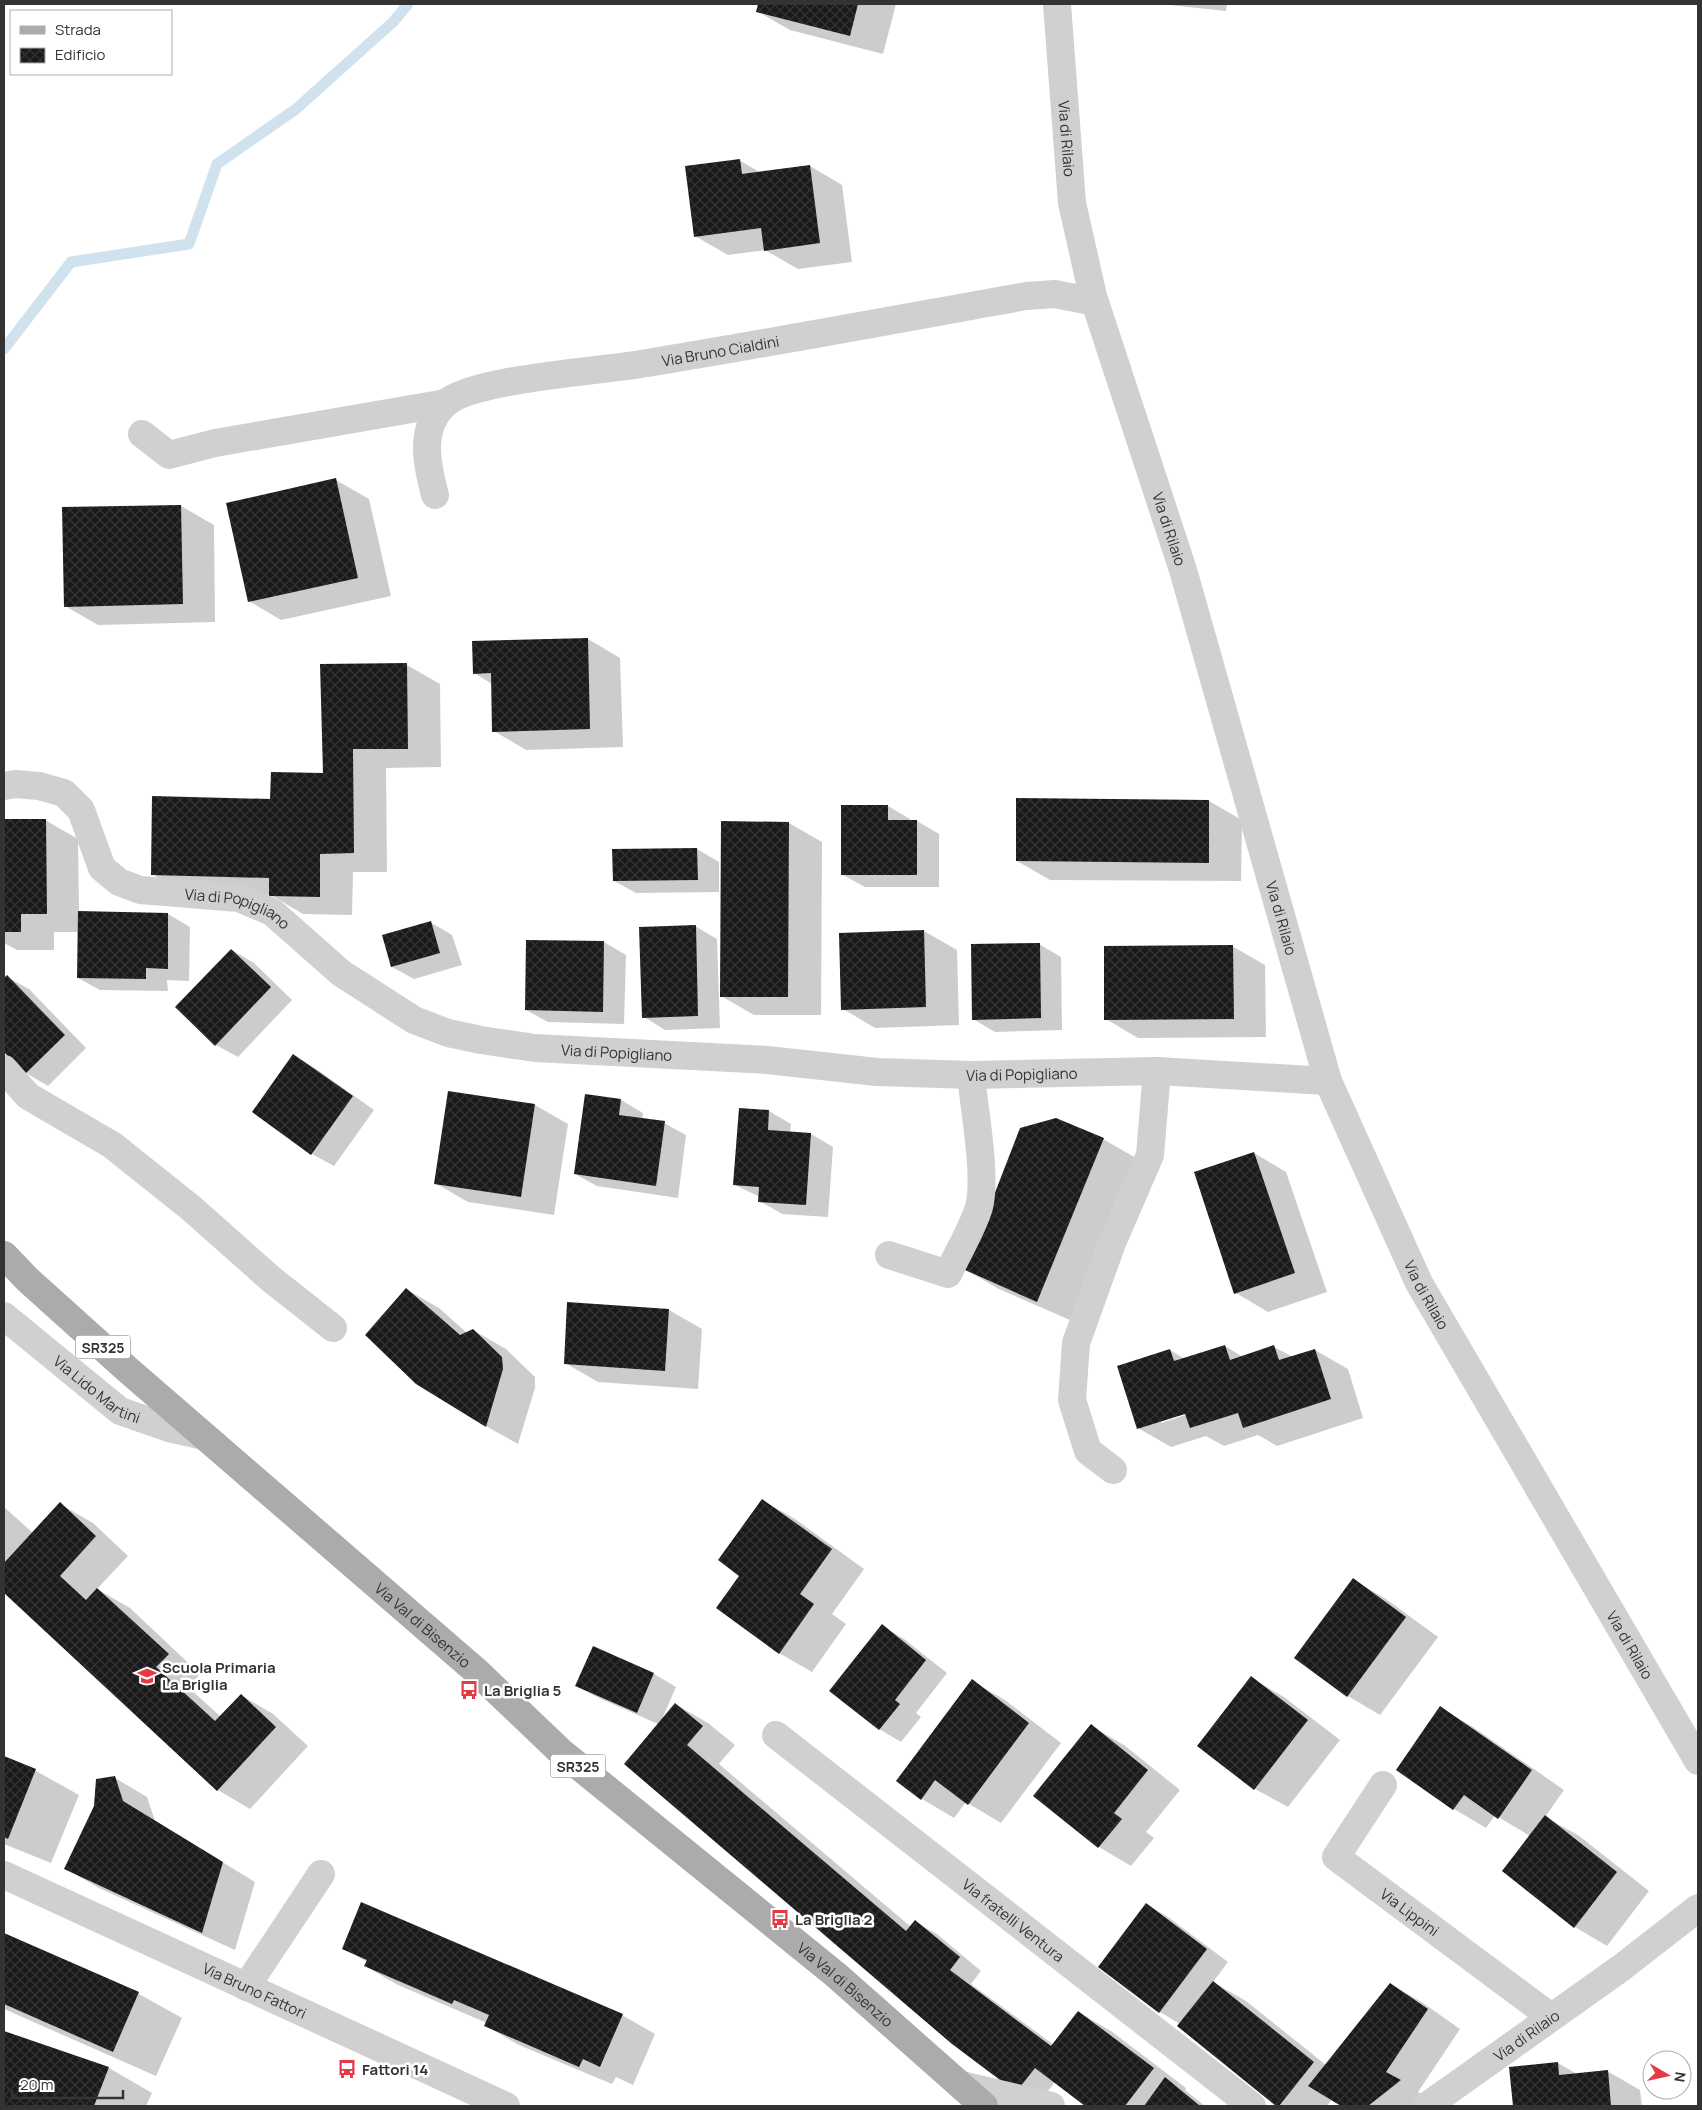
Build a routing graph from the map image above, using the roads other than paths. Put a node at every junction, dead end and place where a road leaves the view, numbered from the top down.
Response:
1 (1057, 4) edge
2 (1095, 302) junction
3 (446, 403) junction
4 (142, 434) dead end
5 (435, 496) dead end
6 (4, 786) edge
7 (4, 1069) edge
8 (1157, 1071) junction
9 (971, 1075) junction
10 (1328, 1081) junction
11 (4, 1255) edge
12 (890, 1255) dead end
13 (4, 1316) edge
14 (333, 1328) dead end
15 (204, 1436) junction
16 (1113, 1470) dead end
17 (776, 1735) dead end
18 (1698, 1761) edge
19 (1382, 1785) dead end
20 (321, 1874) dead end
21 (4, 1875) edge
22 (1698, 1908) edge
23 (246, 1987) junction
24 (1551, 2017) junction
25 (961, 2086) junction
26 (506, 2106) edge
27 (984, 2106) edge
28 (1051, 2106) edge
29 (1252, 2106) edge
30 (1426, 2106) edge

1 - 2 street, Via di Rilaio
2 - 3 street, Via Bruno Cialdini
2 - 10 street, Via di Rilaio
3 - 4 street
3 - 5 street, Via Bruno Cialdini
6 - 9 street, Via di Popigliano
7 - 14 street
8 - 9 street, Via di Popigliano
8 - 10 street, Via di Popigliano
8 - 16 street
9 - 12 street
10 - 18 street, Via di Rilaio
11 - 15 main road, Via Val di Bisenzio / SR325
13 - 15 street, Via Lido Martini
15 - 25 main road, Via Val di Bisenzio / SR325
17 - 29 street, Via fratelli Ventura
19 - 24 street, Via Lippini
20 - 23 street
21 - 23 street, Via Bruno Fattori
22 - 24 street, Via di Rilaio
23 - 26 street, Via Bruno Fattori
24 - 30 street, Via di Rilaio
25 - 27 main road, Via Val di Bisenzio / SR325
25 - 28 street

